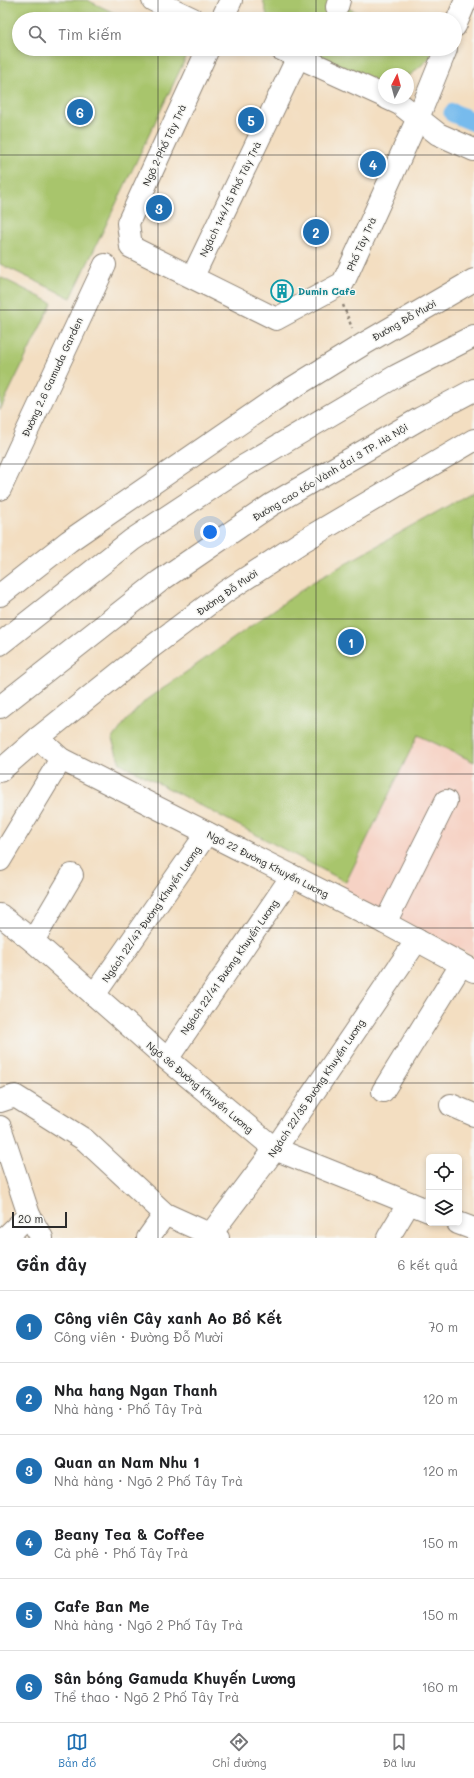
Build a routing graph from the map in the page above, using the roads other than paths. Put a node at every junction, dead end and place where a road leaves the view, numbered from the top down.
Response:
1 (153, 0) edge
2 (231, 0) edge
3 (178, 12) edge
4 (225, 12) edge
5 (205, 56) edge
6 (288, 56) edge
7 (296, 56) edge
8 (443, 56) edge
9 (378, 93) edge
10 (400, 104) edge
11 (418, 118) junction
12 (474, 150) edge
13 (105, 265) dead end
14 (193, 276) junction
15 (474, 280) edge
16 (474, 336) edge
17 (474, 390) edge
18 (474, 440) edge
19 (1, 483) edge
20 (0, 595) edge
21 (0, 644) edge
22 (0, 707) edge
23 (38, 738) junction
24 (61, 759) junction
25 (0, 771) edge
26 (446, 801) dead end
27 (207, 833) junction
28 (0, 860) edge
29 (72, 875) dead end
30 (292, 876) junction
31 (0, 915) edge
32 (385, 923) junction
33 (417, 940) junction
34 (33, 941) junction
35 (467, 968) edge
36 (94, 995) junction
37 (166, 1058) junction
38 (383, 1091) dead end
39 (0, 1101) edge
40 (451, 1105) dead end
41 (474, 1114) edge
42 (0, 1127) edge
43 (274, 1150) junction
44 (419, 1207) edge
45 (165, 1214) junction
46 (29, 1215) junction
47 (462, 1224) edge
48 (474, 1229) edge
49 (214, 1236) edge
50 (5, 1238) edge
51 (42, 1238) edge
52 (148, 1238) edge
53 (388, 1238) edge

1 - 3 main road
2 - 4 main road
5 - 14 main road, Ngõ 2 Phố Tây Trà
6 - 14 main road, Ngách 144/15 Phố Tây Trà
7 - 9 main road
8 - 11 main road, Phố Tây Trà
10 - 11 main road
11 - 12 main road
11 - 14 main road, Phố Tây Trà
13 - 19 main road, Đường 2.6 Gamuda Garden
15 - 20 main road, Đường Đỗ Mười
16 - 21 main road
17 - 22 main road, Đường cao tốc Vành đai 3 TP. Hà Nội
18 - 23 main road, Đường Đỗ Mười
23 - 24 main road, Ngõ 22 Đường Khuyến Lương
23 - 25 main road, Đường Đỗ Mười
24 - 27 main road, Ngõ 22 Đường Khuyến Lương
24 - 28 main road
26 - 32 main road
27 - 30 main road, Ngõ 22 Đường Khuyến Lương
27 - 36 main road, Ngách 22/47 Đường Khuyến Lương
29 - 34 main road
30 - 32 main road, Ngõ 22 Đường Khuyến Lương
30 - 37 main road, Ngách 22/41 Đường Khuyến Lương
31 - 34 main road, Ngõ 36 Đường Khuyến Lương
32 - 33 main road, Ngõ 22 Đường Khuyến Lương
33 - 35 main road, Ngõ 22 Đường Khuyến Lương
33 - 43 main road, Ngách 22/35 Đường Khuyến Lương
34 - 36 main road, Ngõ 36 Đường Khuyến Lương
35 - 38 main road
36 - 37 main road, Ngõ 36 Đường Khuyến Lương
37 - 43 main road, Ngõ 36 Đường Khuyến Lương
39 - 45 main road
40 - 41 main road
42 - 46 main road
43 - 44 main road, Ngõ 36 Đường Khuyến Lương
43 - 49 main road, Ngách 22/35 Đường Khuyến Lương
44 - 53 main road
45 - 49 main road
45 - 52 main road
46 - 50 main road
46 - 51 main road
47 - 48 main road

